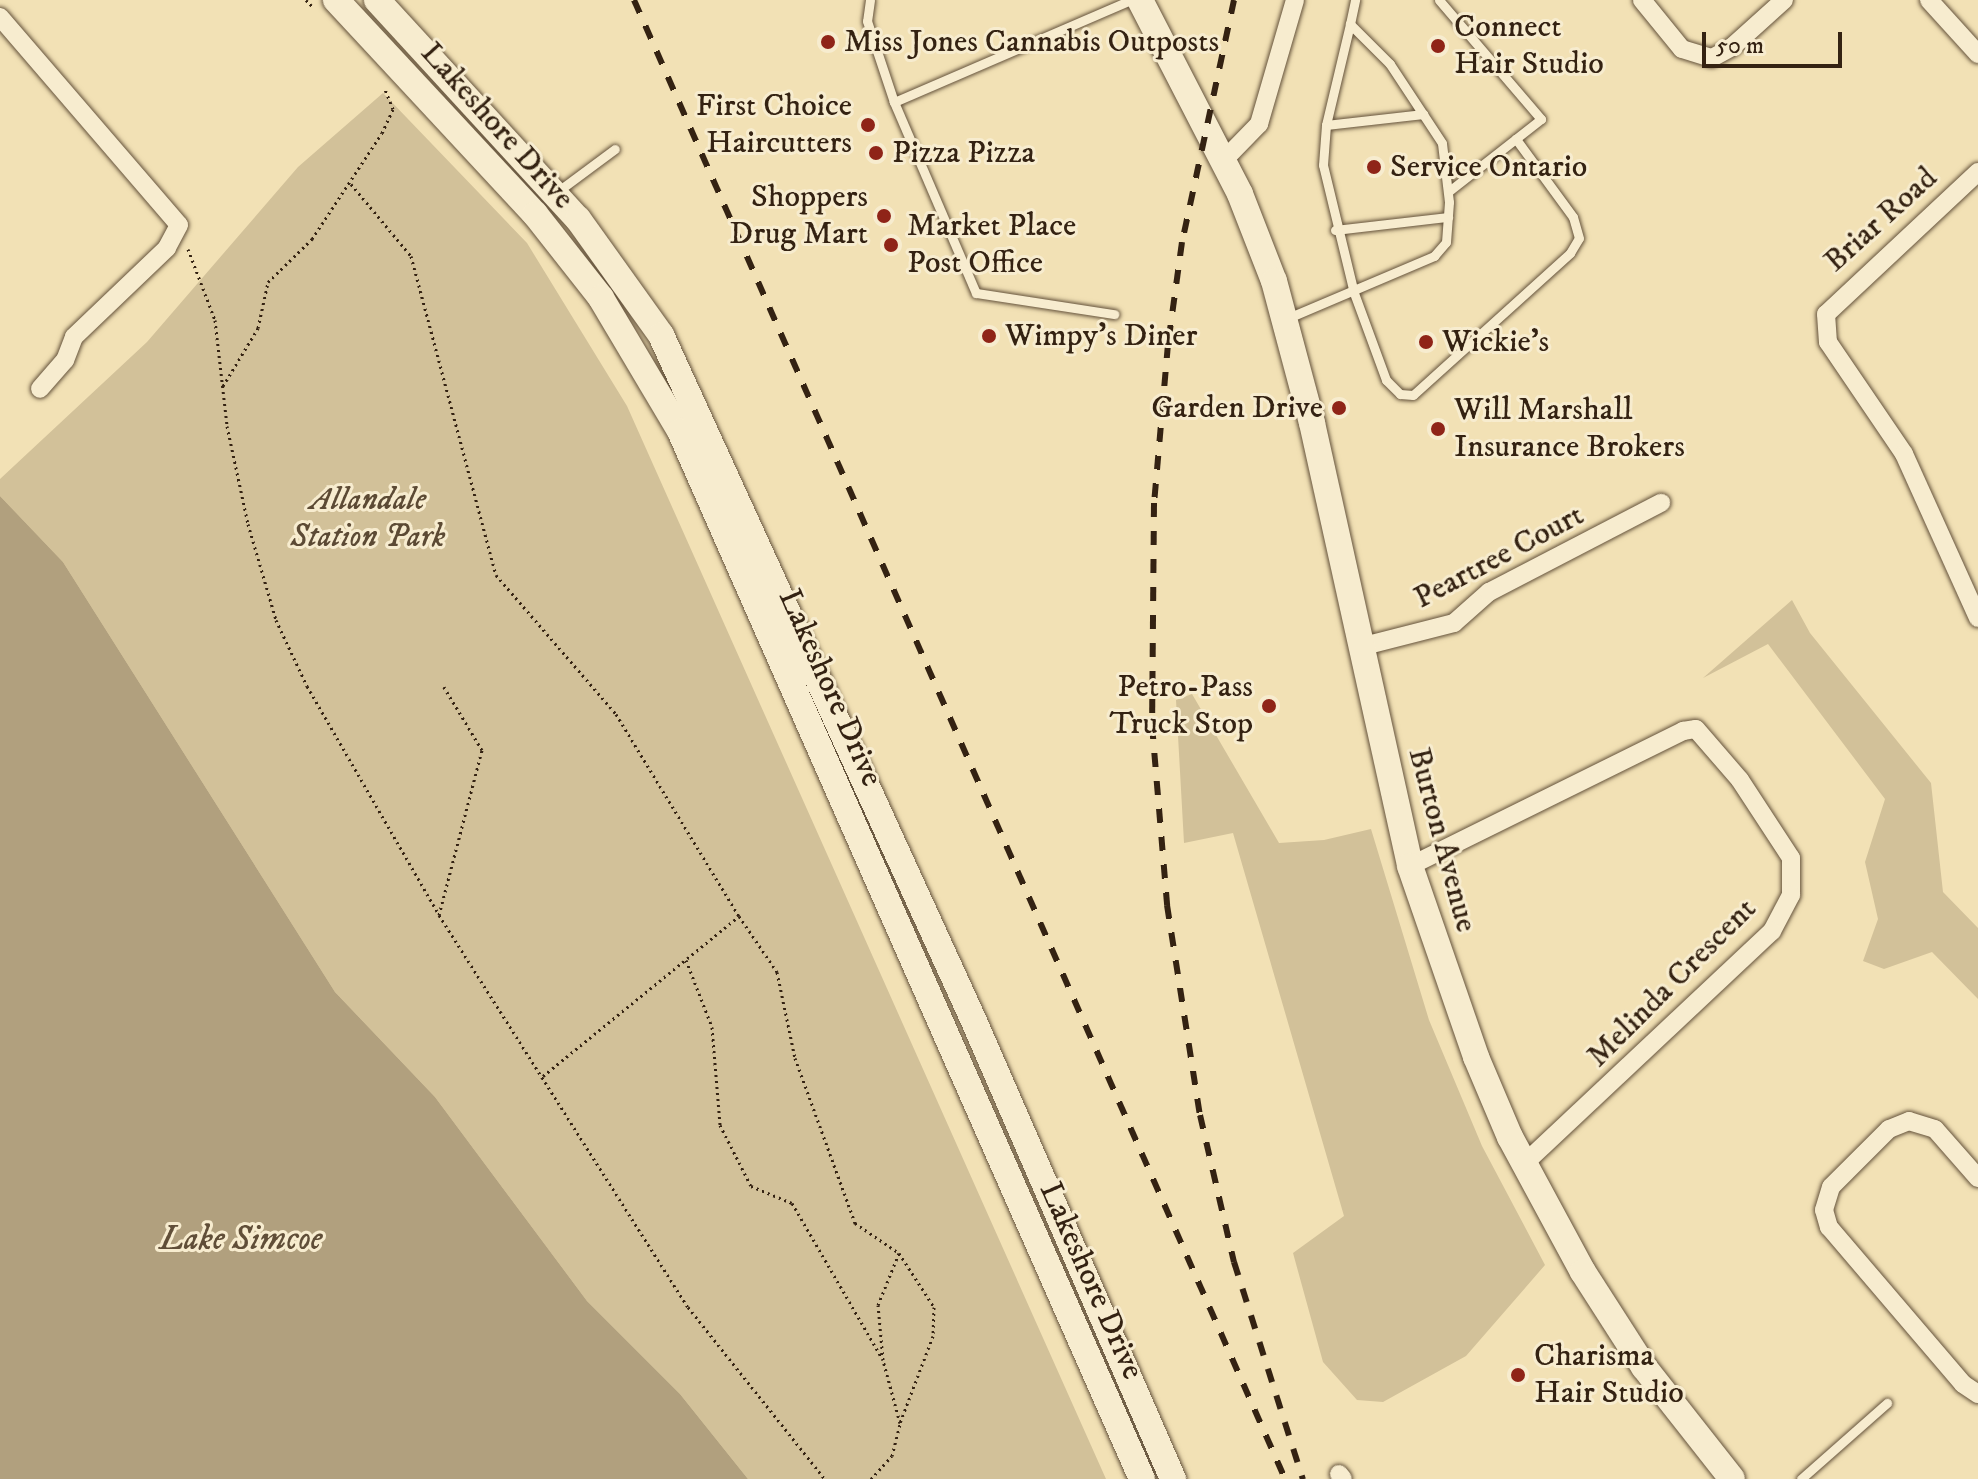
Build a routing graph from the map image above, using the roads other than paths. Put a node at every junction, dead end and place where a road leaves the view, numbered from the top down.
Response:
1 (870, 0) edge
2 (1131, 0) edge
3 (1140, 0) edge
4 (1295, 0) edge
5 (1355, 0) edge
6 (1439, 0) edge
7 (1642, 0) edge
8 (1784, 0) edge
9 (1929, 0) edge
10 (326, 5) edge
11 (392, 12) edge
12 (0, 17) edge
13 (1350, 24) junction
14 (1978, 54) edge
15 (894, 102) junction
16 (1423, 114) junction
17 (1326, 125) junction
18 (1516, 139) junction
19 (615, 149) dead end
20 (1223, 161) junction
21 (1978, 172) edge
22 (1448, 192) junction
23 (555, 193) junction
24 (535, 214) junction
25 (1448, 217) junction
26 (1335, 230) junction
27 (1354, 293) junction
28 (1114, 314) dead end
29 (1285, 320) junction
30 (40, 389) dead end
31 (1661, 503) dead end
32 (1978, 618) edge
33 (1360, 647) junction
34 (1410, 866) junction
35 (1524, 1164) junction
36 (1978, 1178) edge
37 (1978, 1394) edge
38 (1887, 1403) dead end
39 (1142, 1479) edge
40 (1173, 1479) edge
41 (1732, 1479) edge
42 (1801, 1479) edge

1 - 15 lane
2 - 15 lane
3 - 20 main road, Burton Avenue
4 - 20 street
5 - 13 lane
6 - 18 lane
7 - 8 street
9 - 14 street
10 - 24 main road, Lakeshore Drive
11 - 23 main road, Lakeshore Drive
12 - 30 street
13 - 16 lane
13 - 17 lane
15 - 28 lane
16 - 17 lane
16 - 22 lane
17 - 26 lane
18 - 22 lane
18 - 27 lane
19 - 23 lane
20 - 29 main road, Burton Avenue
21 - 32 street, Briar Road
22 - 25 lane
23 - 24 lane
23 - 40 main road, Lakeshore Drive
24 - 39 main road, Lakeshore Drive
25 - 26 lane
25 - 27 lane
26 - 27 lane
27 - 29 lane
29 - 33 main road, Burton Avenue
31 - 33 street, Peartree Court
33 - 34 main road, Burton Avenue
34 - 35 main road, Burton Avenue
34 - 35 street, Melinda Crescent
35 - 41 main road, Burton Avenue
36 - 37 street
38 - 42 lane

